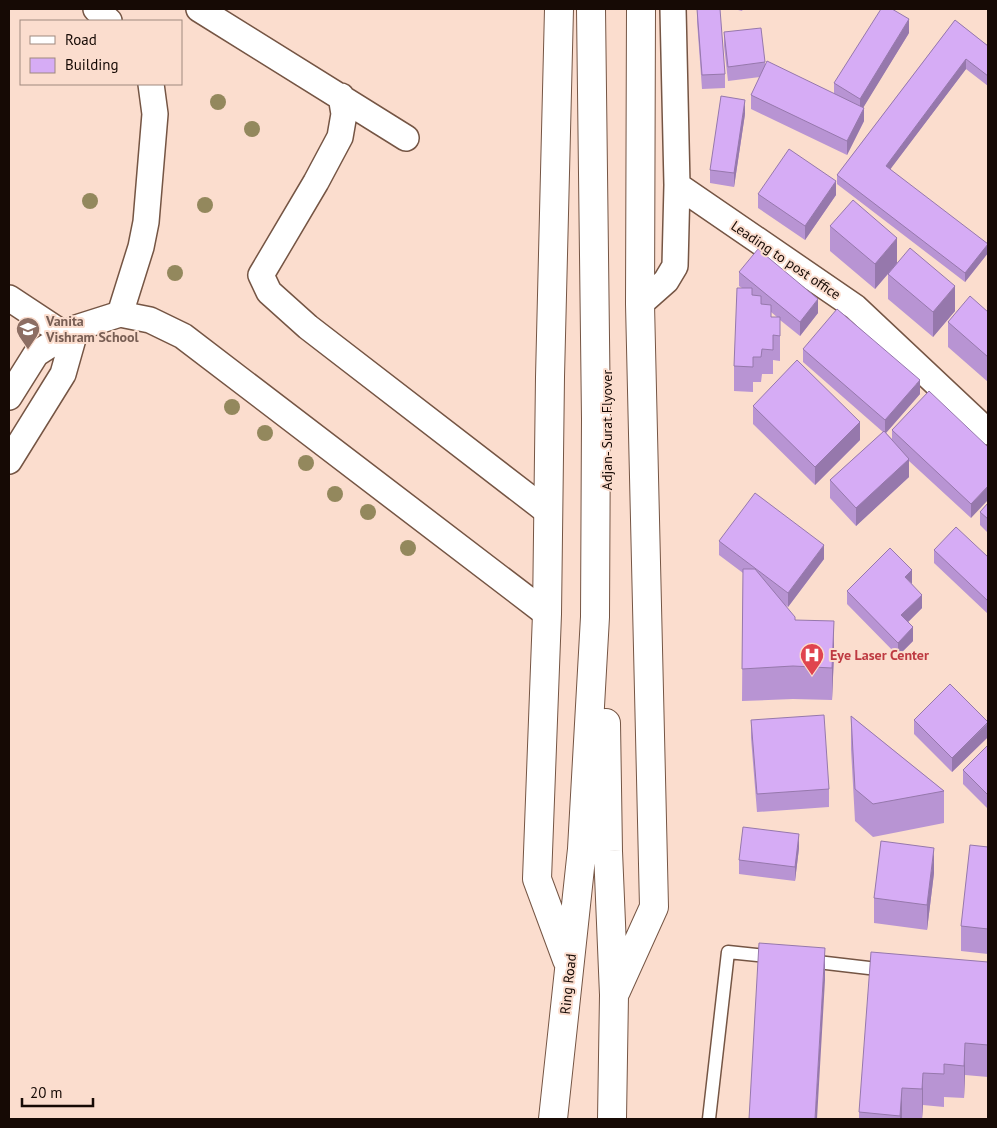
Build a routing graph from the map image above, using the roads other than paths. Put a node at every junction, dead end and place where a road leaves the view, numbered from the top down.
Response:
1 (96, 9) edge
2 (199, 9) edge
3 (559, 9) edge
4 (591, 9) edge
5 (604, 9) edge
6 (641, 9) edge
7 (673, 9) edge
8 (108, 20) edge
9 (151, 85) edge
10 (340, 96) junction
11 (406, 138) dead end
12 (677, 185) junction
13 (9, 298) edge
14 (640, 304) junction
15 (120, 314) junction
16 (70, 331) junction
17 (9, 398) edge
18 (988, 432) edge
19 (9, 462) edge
20 (548, 512) junction
21 (546, 614) junction
22 (595, 850) junction
23 (569, 966) junction
24 (902, 972) edge
25 (614, 995) junction
26 (553, 1119) edge
27 (612, 1119) edge
28 (709, 1119) edge

1 - 8 street
2 - 10 street
3 - 20 highway
4 - 22 highway, Adjan- Surat Flyover
5 - 22 highway, Adjan- Surat Flyover
6 - 14 highway
7 - 12 street
9 - 15 street
10 - 11 street
10 - 20 street
12 - 14 street
12 - 18 street, Leading to post office
13 - 16 street
14 - 25 highway
15 - 16 street
15 - 21 street
16 - 17 street
16 - 19 street
20 - 21 highway
21 - 23 highway
22 - 23 highway, Ring Road
22 - 25 highway
23 - 26 highway, Ring Road
24 - 28 lane
25 - 27 highway

